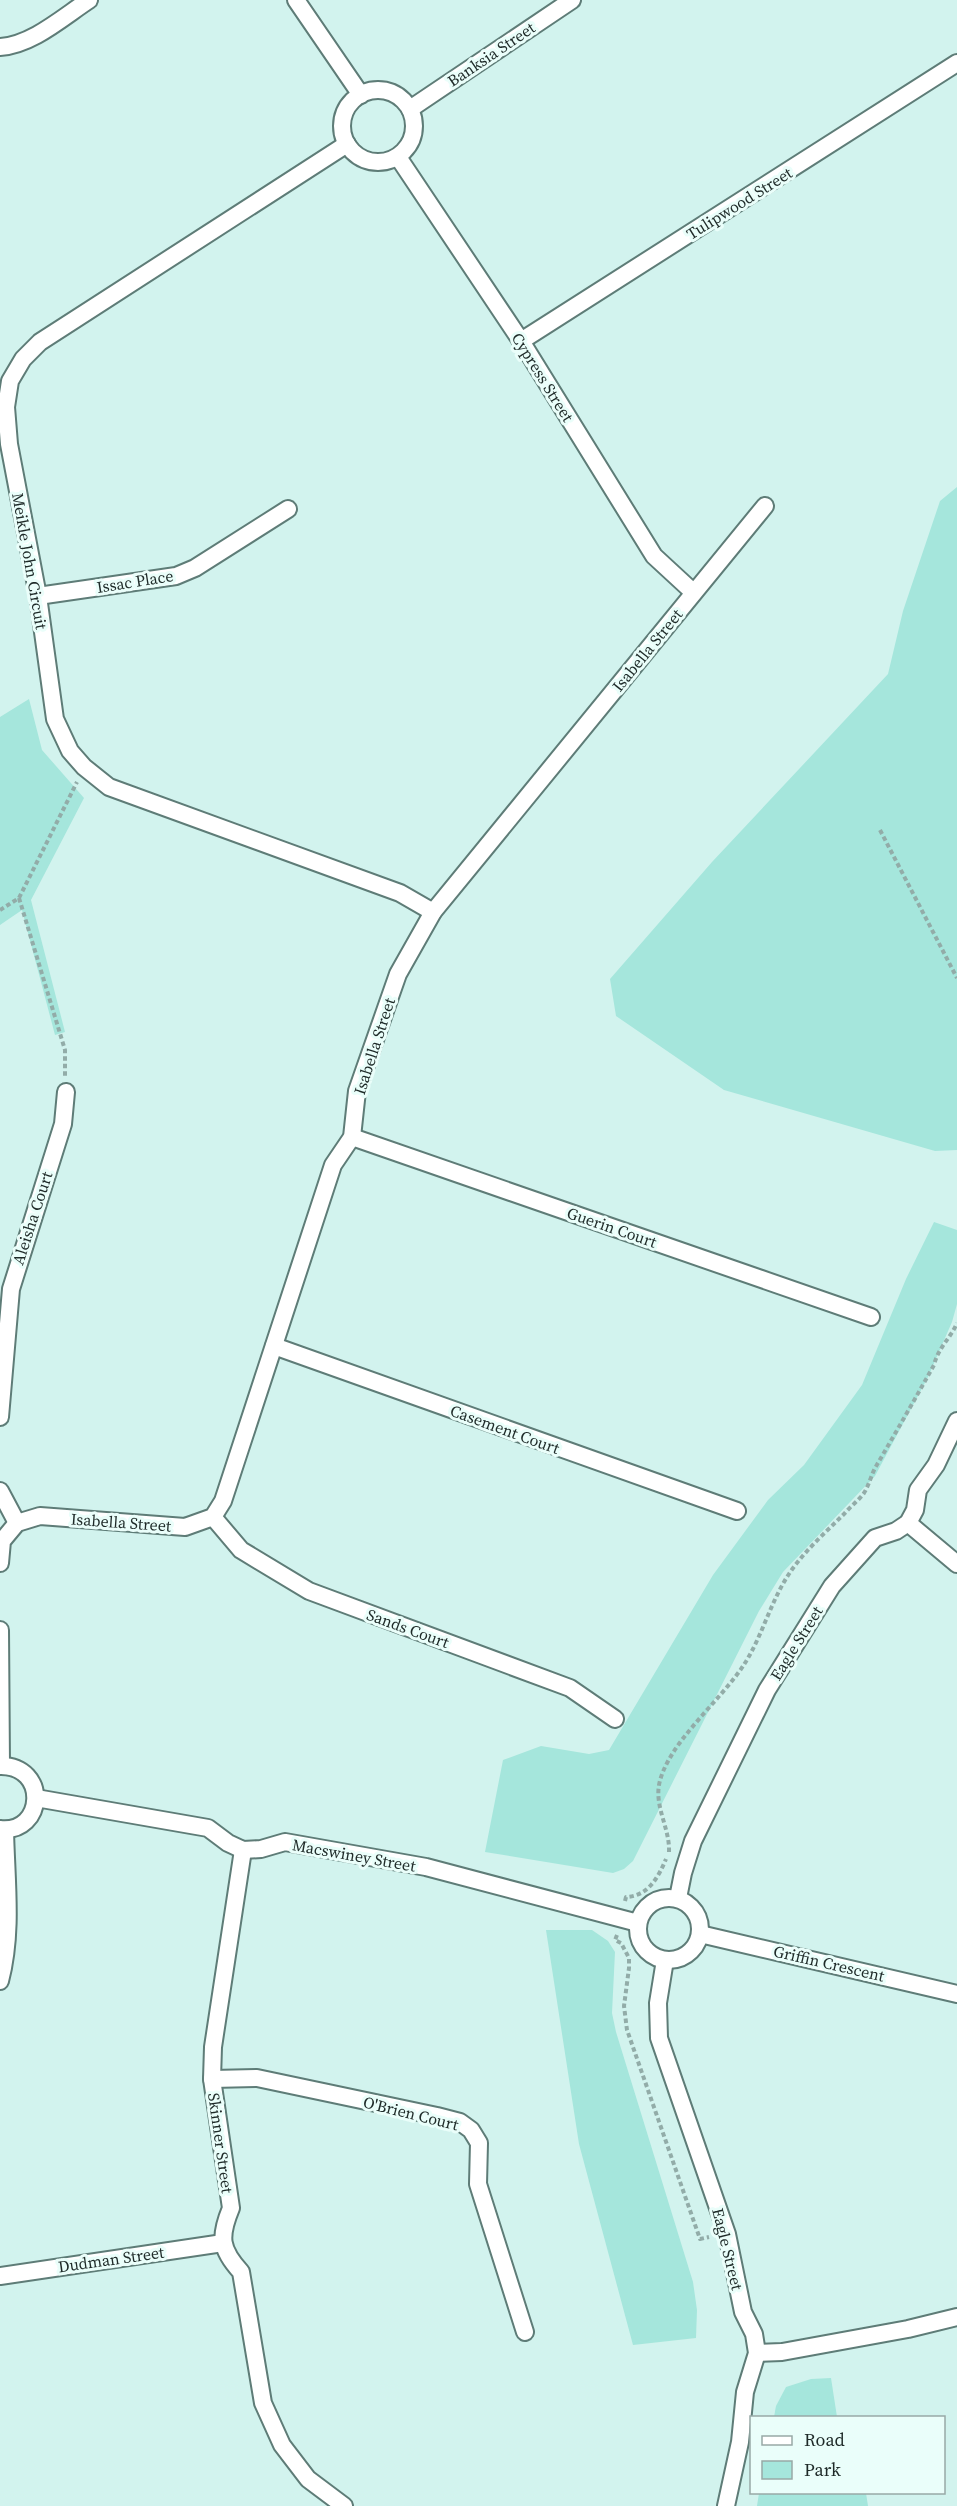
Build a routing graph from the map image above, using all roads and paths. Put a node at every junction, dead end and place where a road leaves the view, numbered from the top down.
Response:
1 (88, 0) edge
2 (296, 0) edge
3 (572, 0) edge
4 (0, 47) edge
5 (957, 63) edge
6 (361, 95) junction
7 (410, 109) junction
8 (347, 144) junction
9 (398, 157) junction
10 (521, 341) junction
11 (765, 506) dead end
12 (288, 509) dead end
13 (693, 592) junction
14 (38, 596) junction
15 (84, 767) junction
16 (880, 830) dead end
17 (19, 898) junction
18 (0, 910) edge
19 (434, 912) junction
20 (957, 978) edge
21 (66, 1092) joint
22 (352, 1137) junction
23 (871, 1317) dead end
24 (274, 1346) junction
25 (0, 1417) edge
26 (957, 1421) edge
27 (0, 1491) edge
28 (737, 1511) dead end
29 (213, 1517) junction
30 (908, 1523) junction
31 (17, 1524) junction
32 (0, 1563) edge
33 (957, 1564) edge
34 (0, 1630) edge
35 (615, 1719) dead end
36 (1, 1766) edge
37 (36, 1798) junction
38 (2, 1829) edge
39 (243, 1850) junction
40 (678, 1898) junction
41 (638, 1923) junction
42 (700, 1934) junction
43 (664, 1960) junction
44 (0, 1981) edge
45 (957, 1994) edge
46 (212, 2079) junction
47 (223, 2243) junction
48 (0, 2276) edge
49 (955, 2322) edge
50 (525, 2332) dead end
51 (757, 2353) junction
52 (344, 2506) edge
53 (726, 2506) edge

1 - 4 street
2 - 6 street
3 - 7 street, Banksia Street
5 - 10 street, Tulipwood Street
6 - 7 street
6 - 8 street
7 - 9 street
8 - 9 street
8 - 14 street, Meikle John Circuit
9 - 10 street, Cypress Street
10 - 13 street, Cypress Street
11 - 13 street, Isabella Street
12 - 14 street, Issac Place
13 - 19 street, Isabella Street
14 - 15 street, Meikle John Circuit
15 - 17 path
15 - 19 street, Meikle John Circuit
16 - 20 path
17 - 18 path
17 - 21 path
19 - 22 street, Isabella Street
21 - 25 street, Aleisha Court
22 - 23 street, Guerin Court
22 - 24 street, Isabella Street
24 - 28 street, Casement Court
24 - 29 street, Isabella Street
26 - 30 street
27 - 31 street
29 - 31 street, Isabella Street
29 - 35 street, Sands Court
30 - 33 street
30 - 40 street, Eagle Street
31 - 32 street
34 - 36 street
36 - 37 street
37 - 38 street
37 - 39 street
38 - 44 street
39 - 41 street, Macswiney Street
39 - 46 street, Skinner Street
40 - 41 street
40 - 42 street
41 - 43 street
42 - 43 street
42 - 45 street, Griffin Crescent
43 - 51 street, Eagle Street
46 - 47 street, Skinner Street
46 - 50 street, O'Brien Court
47 - 48 street, Dudman Street
47 - 52 street
49 - 51 street
51 - 53 street

